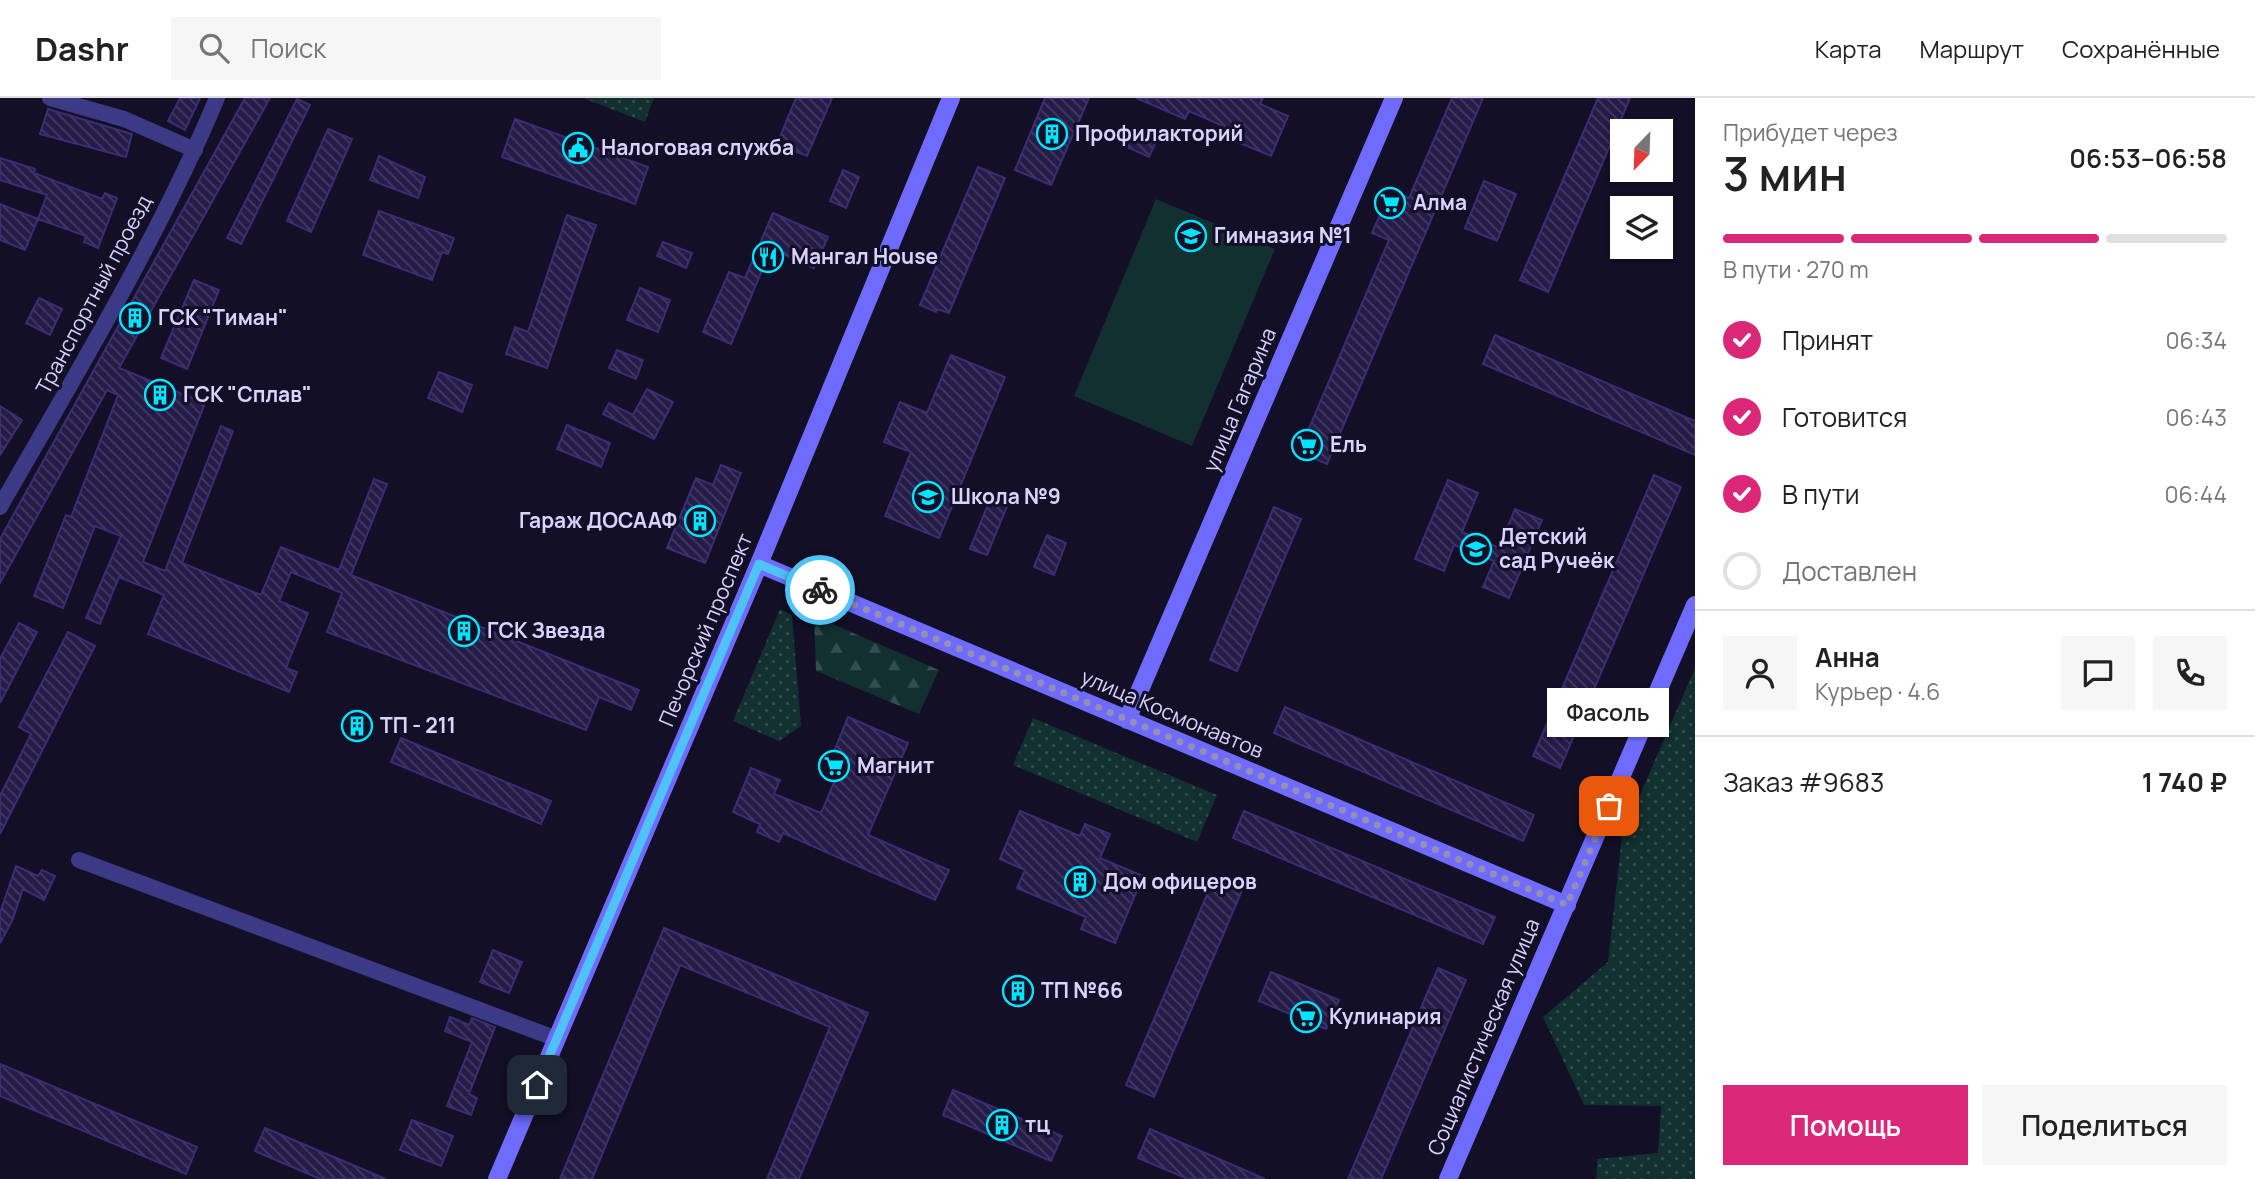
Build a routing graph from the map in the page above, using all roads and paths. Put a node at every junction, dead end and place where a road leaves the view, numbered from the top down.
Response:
1 (50, 98) edge
2 (217, 98) edge
3 (951, 98) edge
4 (1394, 98) edge
5 (195, 150) junction
6 (0, 507) edge
7 (759, 564) junction
8 (1695, 605) edge
9 (1127, 720) junction
10 (79, 860) dead end
11 (1567, 905) junction
12 (557, 1038) junction
13 (498, 1179) edge
14 (1448, 1179) edge

1 - 5 street
2 - 5 street, Транспортный проезд
3 - 7 main road, Печорский проспект
4 - 9 main road, улица Гагарина
5 - 6 street, Транспортный проезд
7 - 9 main road, улица Космонавтов
7 - 12 main road, Печорский проспект
8 - 11 main road, Социалистическая улица
9 - 11 main road, улица Космонавтов
10 - 12 street
11 - 14 main road, Социалистическая улица
12 - 13 main road, Печорский проспект

